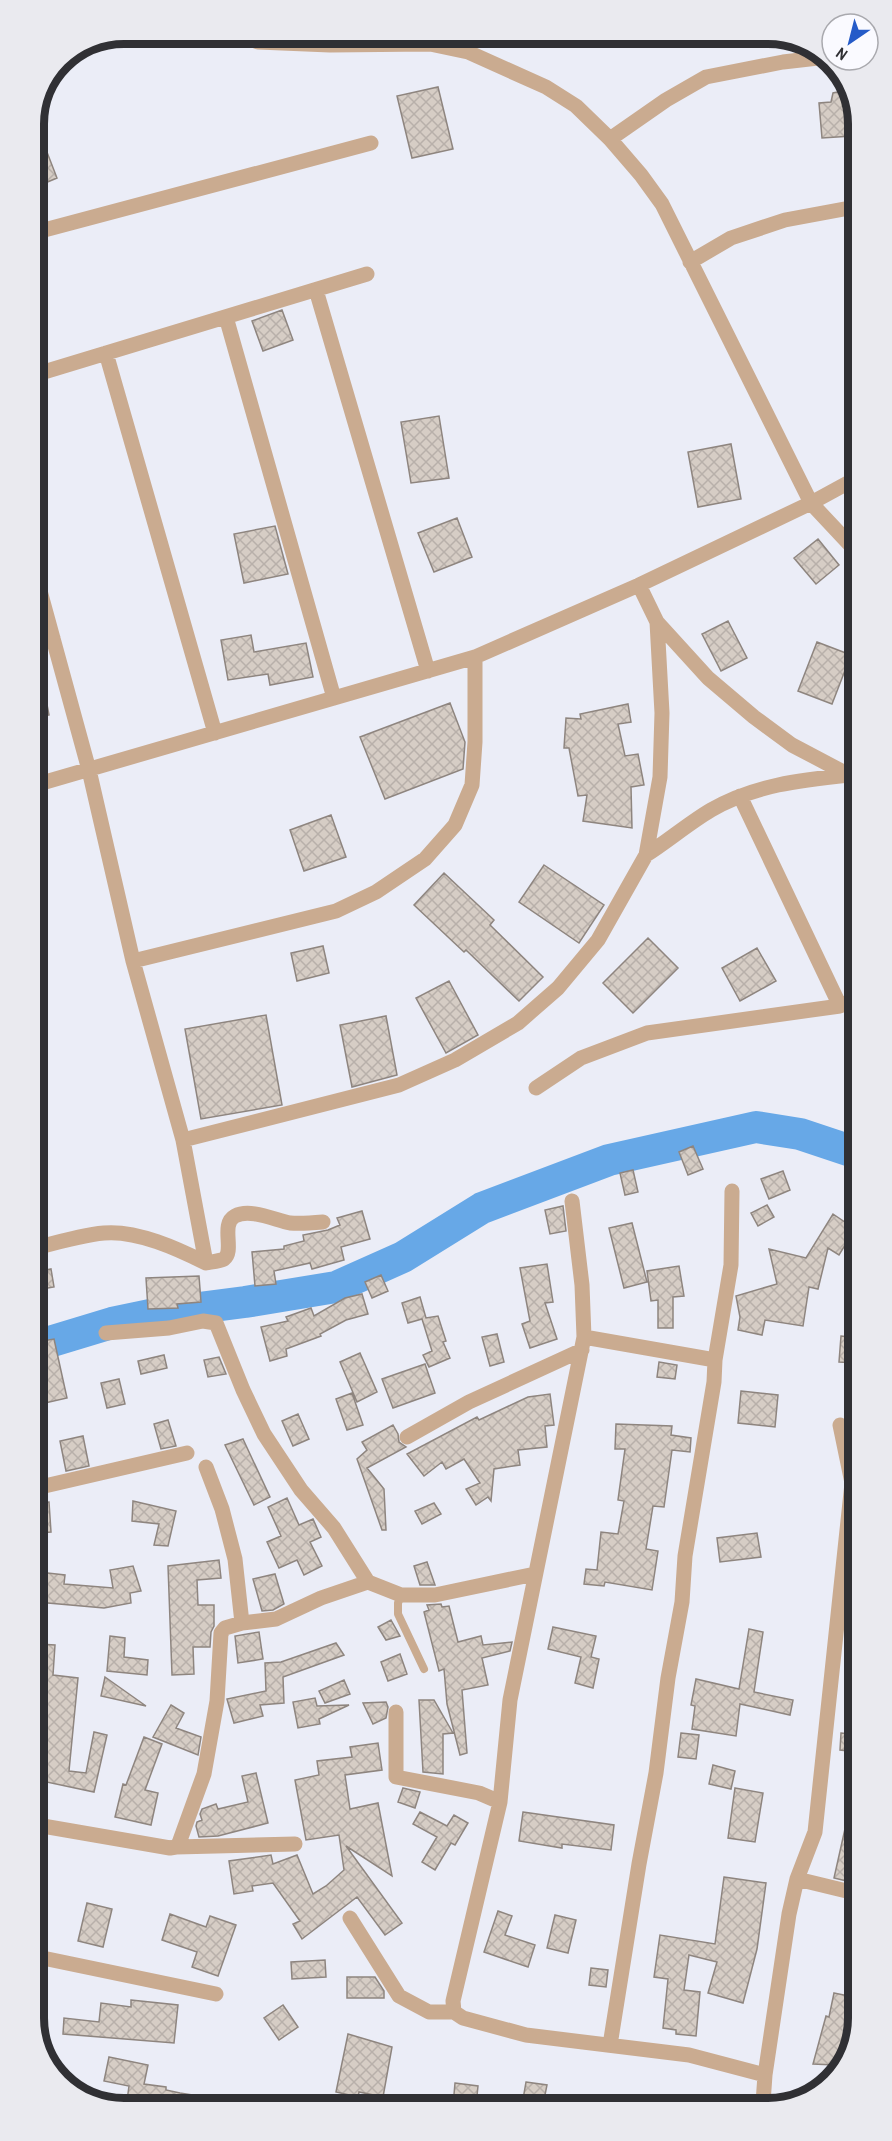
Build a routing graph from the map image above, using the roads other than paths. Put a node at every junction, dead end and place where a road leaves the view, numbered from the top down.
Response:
1 (288, 43) edge
2 (814, 58) edge
3 (610, 139) junction
4 (371, 144) dead end
5 (848, 208) edge
6 (44, 230) edge
7 (690, 262) junction
8 (367, 274) dead end
9 (316, 290) junction
10 (226, 317) junction
11 (106, 353) junction
12 (44, 372) edge
13 (848, 483) edge
14 (811, 503) junction
15 (848, 543) edge
16 (639, 585) junction
17 (44, 604) edge
18 (657, 622) junction
19 (53, 638) junction
20 (44, 640) edge
21 (475, 657) junction
22 (428, 671) junction
23 (334, 698) junction
24 (214, 733) junction
25 (88, 770) junction
26 (848, 773) edge
27 (848, 776) edge
28 (44, 783) edge
29 (740, 796) junction
30 (646, 855) junction
31 (133, 961) junction
32 (848, 1002) edge
33 (840, 1006) junction
34 (536, 1088) dead end
35 (183, 1140) junction
36 (732, 1191) dead end
37 (572, 1201) dead end
38 (323, 1222) dead end
39 (43, 1246) edge
40 (206, 1263) junction
41 (106, 1333) dead end
42 (583, 1344) junction
43 (715, 1360) junction
44 (840, 1425) dead end
45 (407, 1437) dead end
46 (187, 1453) dead end
47 (848, 1464) edge
48 (206, 1467) dead end
49 (43, 1486) edge
50 (848, 1532) edge
51 (535, 1574) junction
52 (368, 1582) junction
53 (401, 1595) junction
54 (242, 1623) junction
55 (424, 1669) dead end
56 (396, 1712) dead end
57 (500, 1802) junction
58 (43, 1826) edge
59 (295, 1844) dead end
60 (176, 1847) junction
61 (797, 1879) junction
62 (848, 1891) edge
63 (350, 1918) dead end
64 (43, 1958) edge
65 (216, 1994) dead end
66 (454, 2012) junction
67 (610, 2045) junction
68 (765, 2075) junction
69 (763, 2098) edge

1 - 3 street
2 - 3 street
3 - 7 street
4 - 6 street
5 - 7 street
7 - 14 street
8 - 9 street
9 - 10 street
9 - 22 street
10 - 11 street
10 - 23 street
11 - 12 street
11 - 24 street
13 - 14 street
14 - 15 street
14 - 16 street
16 - 18 street
16 - 21 street
17 - 19 street
18 - 26 street
18 - 30 street
19 - 20 street
19 - 25 street
21 - 22 street
21 - 31 street
22 - 23 street
23 - 24 street
24 - 25 street
25 - 28 street
25 - 31 street
27 - 29 street
29 - 30 street
29 - 33 street
30 - 35 street
31 - 35 street
32 - 33 street
33 - 34 street
35 - 40 street
36 - 43 street
37 - 42 street
38 - 40 street
39 - 40 street
41 - 52 street
42 - 43 street
42 - 45 street
42 - 51 street
43 - 67 street
44 - 47 street
46 - 49 street
48 - 54 street
50 - 61 street
51 - 53 street
51 - 57 street
52 - 53 street
52 - 54 street
53 - 55 lane
54 - 60 street
56 - 57 street
57 - 66 street
58 - 60 street
59 - 60 street
61 - 62 street
61 - 68 street
63 - 66 street
64 - 65 street
66 - 67 street
67 - 68 street
68 - 69 street

